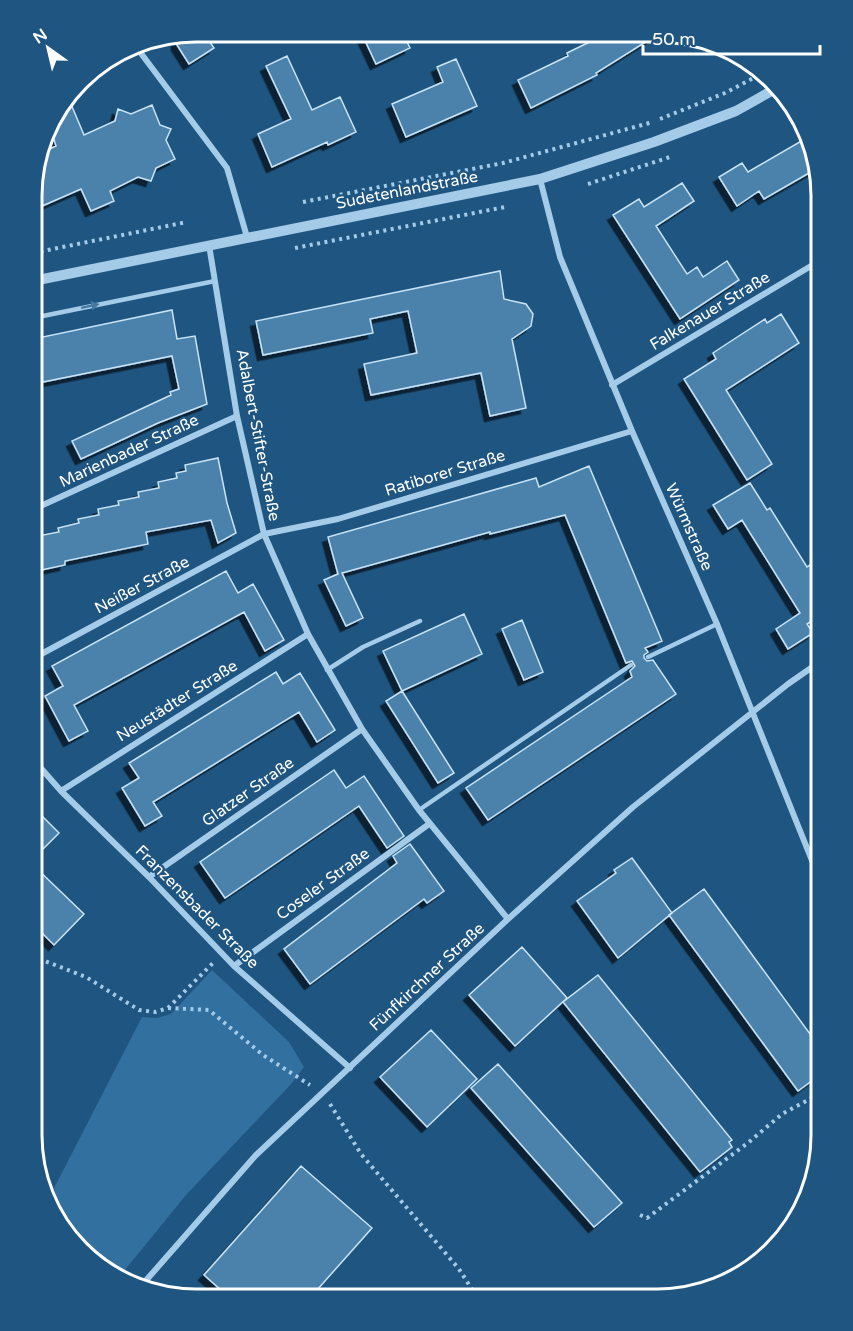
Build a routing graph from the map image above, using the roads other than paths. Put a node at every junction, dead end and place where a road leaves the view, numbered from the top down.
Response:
1 (140, 52) edge
2 (770, 92) edge
3 (540, 179) junction
4 (248, 237) junction
5 (209, 245) junction
6 (811, 266) edge
7 (42, 279) edge
8 (216, 281) junction
9 (42, 316) edge
10 (612, 385) junction
11 (237, 416) junction
12 (632, 431) junction
13 (42, 505) edge
14 (264, 534) junction
15 (420, 621) dead end
16 (717, 624) junction
17 (308, 634) junction
18 (42, 654) edge
19 (648, 657) dead end
20 (631, 665) dead end
21 (811, 668) edge
22 (327, 670) junction
23 (752, 713) junction
24 (362, 729) junction
25 (42, 769) edge
26 (61, 790) junction
27 (419, 810) junction
28 (429, 824) junction
29 (811, 857) edge
30 (149, 877) junction
31 (508, 919) junction
32 (234, 966) junction
33 (350, 1068) junction
34 (146, 1280) edge

1 - 4 street
2 - 3 street, Sudetenlandstraße
3 - 4 street, Sudetenlandstraße
3 - 10 street, Würmstraße
4 - 5 street, Sudetenlandstraße
5 - 7 street, Sudetenlandstraße
5 - 8 street, Adalbert-Stifter-Straße
6 - 10 street, Falkenauer Straße
9 -> 8 lane
8 - 11 street, Adalbert-Stifter-Straße
10 - 12 street, Würmstraße
11 - 13 street, Marienbader Straße
11 - 14 street, Adalbert-Stifter-Straße
12 - 14 street, Ratiborer Straße
12 - 16 street, Würmstraße
14 - 17 street, Adalbert-Stifter-Straße
14 - 18 street, Neißer Straße
15 - 22 lane
16 - 19 lane
16 - 23 street, Würmstraße
17 - 22 street, Adalbert-Stifter-Straße
17 - 26 street, Neustädter Straße
20 - 27 lane
21 - 23 street, Fünfkirchner Straße
22 - 24 street, Adalbert-Stifter-Straße
23 - 29 street, Würmstraße
23 - 31 street, Fünfkirchner Straße
24 - 27 street, Adalbert-Stifter-Straße
24 - 30 street, Glatzer Straße
25 - 26 street, Franzensbader Straße
26 - 30 street, Franzensbader Straße
27 - 28 street, Adalbert-Stifter-Straße
28 - 31 street, Adalbert-Stifter-Straße
28 - 32 street, Coseler Straße
30 - 32 street, Franzensbader Straße
31 - 33 street, Fünfkirchner Straße
32 - 33 street, Franzensbader Straße
33 - 34 street, Fünfkirchner Straße

